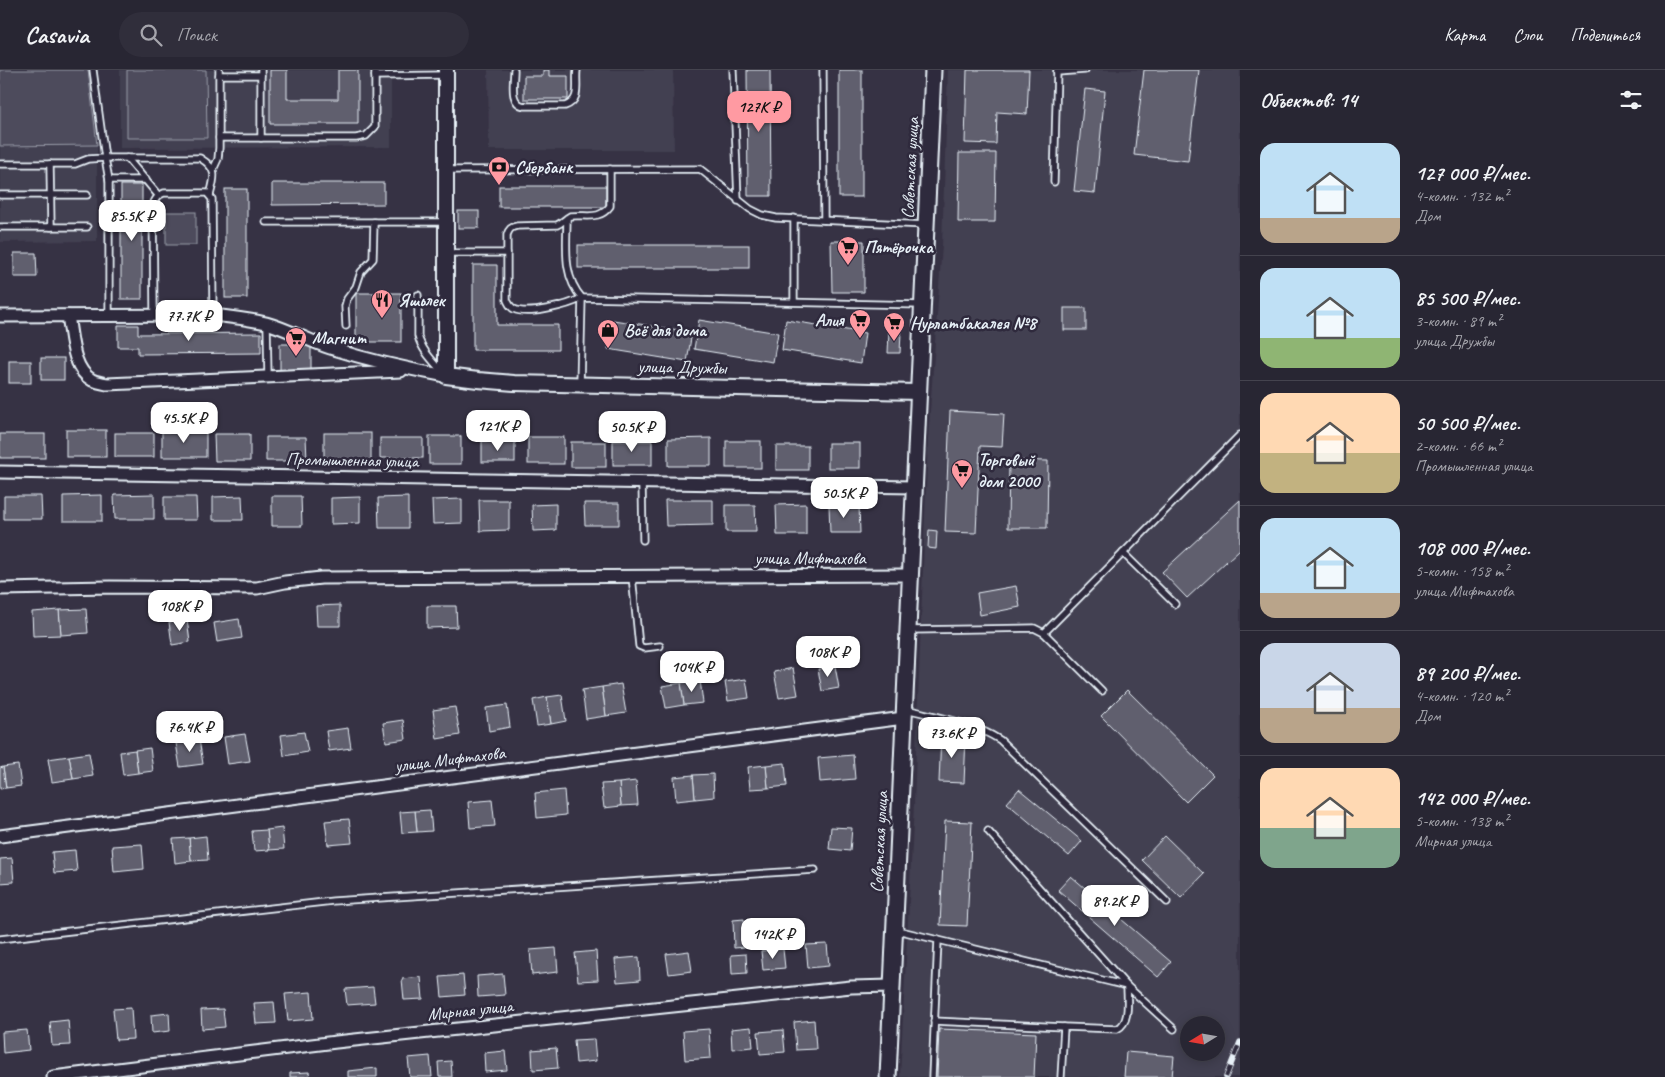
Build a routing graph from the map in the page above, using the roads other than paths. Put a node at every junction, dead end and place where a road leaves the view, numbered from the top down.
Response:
1 (93, 70) edge
2 (514, 70) edge
3 (577, 70) edge
4 (733, 70) edge
5 (823, 70) edge
6 (932, 70) edge
7 (1086, 70) edge
8 (1057, 71) edge
9 (219, 72) edge
10 (261, 72) edge
11 (375, 73) edge
12 (446, 73) edge
13 (219, 138) junction
14 (261, 138) junction
15 (105, 158) junction
16 (128, 158) junction
17 (0, 164) edge
18 (50, 164) junction
19 (610, 169) junction
20 (213, 170) junction
21 (446, 170) junction
22 (108, 180) junction
23 (146, 180) junction
24 (1054, 182) dead end
25 (87, 195) dead end
26 (158, 195) junction
27 (210, 195) junction
28 (0, 196) edge
29 (50, 196) junction
30 (738, 201) junction
31 (567, 218) junction
32 (794, 218) junction
33 (824, 220) junction
34 (266, 222) dead end
35 (374, 222) junction
36 (446, 222) junction
37 (926, 225) junction
38 (0, 227) edge
39 (51, 227) junction
40 (87, 227) dead end
41 (446, 253) junction
42 (507, 253) junction
43 (418, 295) dead end
44 (582, 298) junction
45 (794, 301) junction
46 (922, 305) junction
47 (213, 315) junction
48 (0, 316) edge
49 (68, 316) junction
50 (109, 316) junction
51 (154, 316) junction
52 (267, 324) junction
53 (346, 326) dead end
54 (415, 370) junction
55 (446, 376) junction
56 (268, 377) junction
57 (580, 384) junction
58 (918, 392) junction
59 (1240, 435) edge
60 (0, 472) edge
61 (642, 483) junction
62 (914, 487) junction
63 (643, 540) dead end
64 (1123, 553) junction
65 (910, 575) junction
66 (632, 576) junction
67 (0, 589) edge
68 (1175, 604) dead end
69 (908, 630) junction
70 (1044, 633) junction
71 (660, 646) dead end
72 (1102, 691) dead end
73 (904, 714) junction
74 (988, 831) dead end
75 (0, 836) edge
76 (815, 870) dead end
77 (1168, 902) dead end
78 (894, 929) junction
79 (0, 940) edge
80 (938, 940) junction
81 (892, 986) junction
82 (1127, 986) junction
83 (934, 1021) junction
84 (1064, 1027) junction
85 (1174, 1029) dead end
86 (53, 1077) edge
87 (888, 1077) edge
88 (932, 1077) edge
89 (1061, 1077) edge

1 - 15 lane
2 - 3 lane
4 - 30 lane
5 - 33 lane
6 - 37 main road, Советская улица
7 - 8 lane
8 - 24 lane
9 - 10 lane
9 - 13 lane
10 - 14 lane
11 - 12 lane
11 - 14 lane
12 - 21 street
13 - 14 lane
13 - 20 lane
15 - 16 lane
15 - 18 lane
15 - 22 lane
16 - 20 lane
16 - 23 lane
17 - 18 lane
18 - 29 lane
19 - 21 lane
19 - 30 lane
19 - 31 lane
20 - 27 lane
21 - 36 street
22 - 23 lane
22 - 50 lane
23 - 26 lane
25 - 29 lane
26 - 27 lane
26 - 51 lane
27 - 47 lane
28 - 29 lane
29 - 39 lane
30 - 32 lane
31 - 42 lane
31 - 44 lane
32 - 33 lane
32 - 45 lane
33 - 37 lane
34 - 35 lane
35 - 36 lane
35 - 53 lane
36 - 41 street
37 - 46 main road, Советская улица
38 - 39 lane
39 - 40 lane
41 - 42 lane
41 - 55 street
42 - 44 lane
43 - 55 lane
44 - 45 lane
44 - 57 lane
45 - 46 lane
46 - 58 main road, Советская улица
47 - 51 street, улица Дружбы
47 - 52 street, улица Дружбы
48 - 49 street, улица Дружбы
49 - 50 street, улица Дружбы
49 - 56 street, улица Дружбы
50 - 51 street, улица Дружбы
52 - 54 street, улица Дружбы
52 - 56 lane
54 - 55 street, улица Дружбы
54 - 56 street, улица Дружбы
55 - 57 street, улица Дружбы
57 - 58 street, улица Дружбы
58 - 62 main road, Советская улица
59 - 64 lane
60 - 61 street, Промышленная улица
61 - 62 street, Промышленная улица
61 - 63 lane
62 - 65 main road, Советская улица
64 - 68 lane
64 - 70 lane
65 - 66 street, улица Мифтахова
65 - 69 main road, Советская улица
66 - 67 street, улица Мифтахова
66 - 71 lane
69 - 70 lane
69 - 73 main road, Советская улица
70 - 72 lane
73 - 75 street, улица Мифтахова
73 - 77 lane
73 - 78 main road, Советская улица
74 - 82 lane
76 - 79 lane
78 - 80 lane
78 - 81 main road, Советская улица
80 - 82 lane
80 - 83 lane
81 - 86 street, Мирная улица
81 - 87 main road, Советская улица
82 - 84 lane
82 - 85 lane
83 - 84 lane
83 - 88 lane
84 - 89 lane

